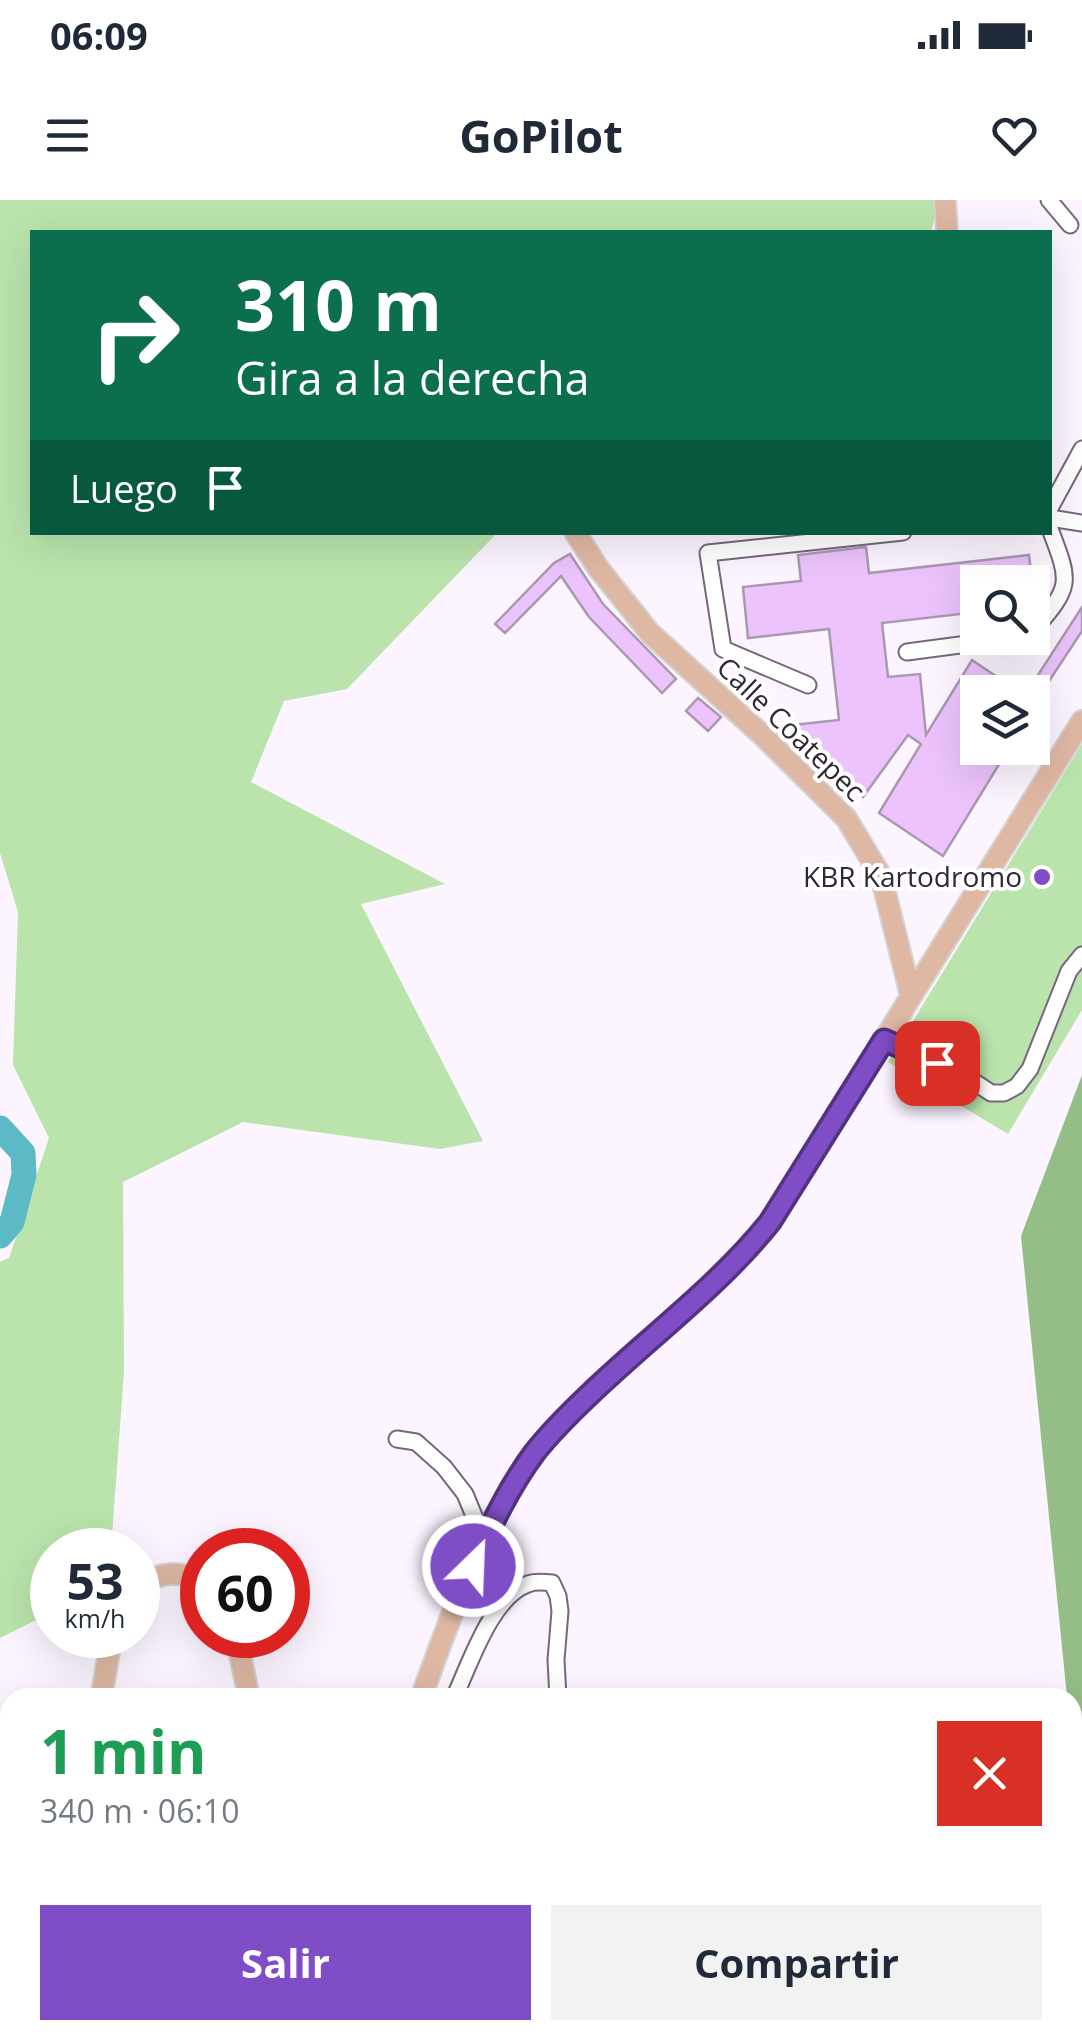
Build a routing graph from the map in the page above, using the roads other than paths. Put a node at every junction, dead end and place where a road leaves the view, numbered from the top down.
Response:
1 (945, 200) edge
2 (1049, 200) edge
3 (1070, 225) dead end
4 (947, 230) edge
5 (1082, 449) edge
6 (1052, 504) edge
7 (1052, 518) edge
8 (1082, 524) edge
9 (1052, 534) edge
10 (577, 535) edge
11 (876, 535) edge
12 (1050, 608) edge
13 (960, 645) edge
14 (907, 652) dead end
15 (808, 685) dead end
16 (1082, 721) edge
17 (1082, 955) edge
18 (911, 996) junction
19 (884, 1040) junction
20 (396, 1439) dead end
21 (484, 1540) junction
22 (108, 1658) edge
23 (241, 1658) edge
24 (102, 1688) edge
25 (247, 1688) edge
26 (426, 1688) edge
27 (459, 1688) edge
28 (557, 1688) edge

1 - 4 main road
2 - 3 street
5 - 6 street
7 - 8 street
9 - 12 street
10 - 18 main road, Calle Coatepec
11 - 15 street
13 - 14 street
16 - 18 main road
17 - 19 street
18 - 19 main road
19 - 21 main road
20 - 21 street
21 - 26 main road
22 - 24 main road
23 - 25 main road
27 - 28 street

